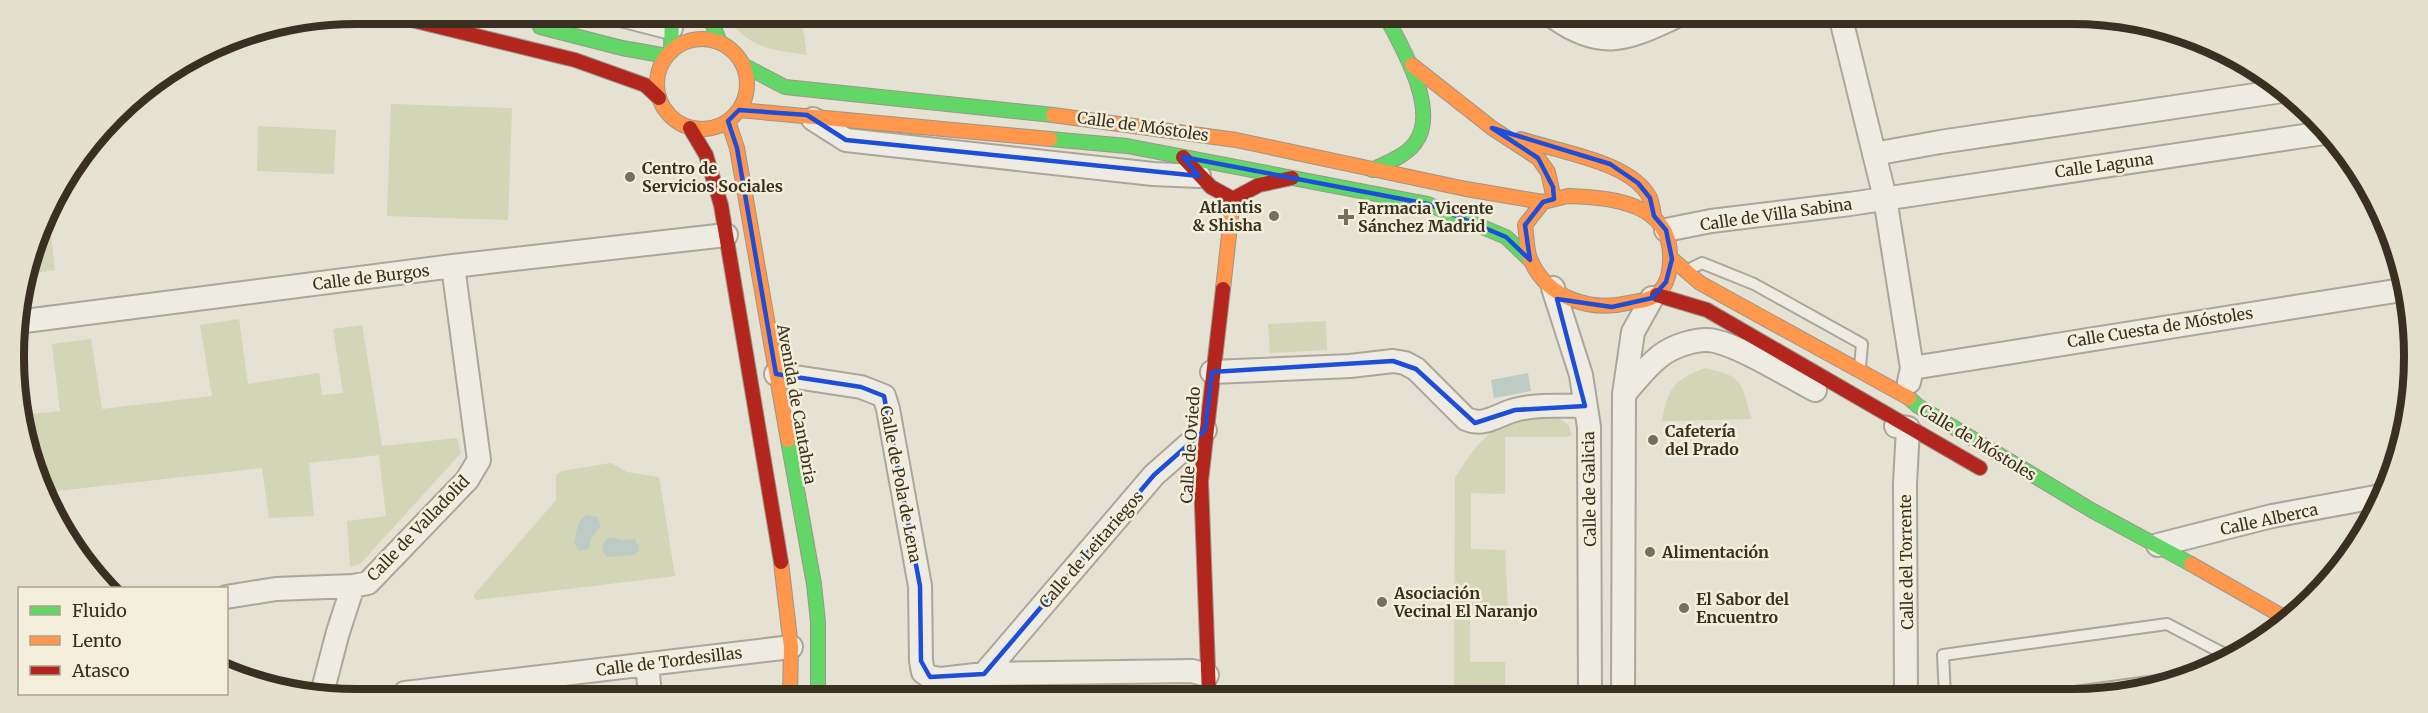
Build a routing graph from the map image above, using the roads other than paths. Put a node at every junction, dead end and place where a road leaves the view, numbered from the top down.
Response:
1 (428, 24) edge
2 (527, 24) dead end
3 (672, 24) edge
4 (713, 24) edge
5 (1390, 24) edge
6 (1564, 24) edge
7 (1659, 24) edge
8 (1842, 24) edge
9 (720, 43) junction
10 (669, 54) junction
11 (743, 64) junction
12 (1412, 65) junction
13 (2273, 92) edge
14 (659, 98) junction
15 (739, 110) junction
16 (807, 115) junction
17 (728, 121) junction
18 (690, 128) junction
19 (1492, 128) junction
20 (2318, 134) edge
21 (1874, 154) junction
22 (1183, 157) junction
23 (1372, 170) junction
24 (1199, 176) junction
25 (1292, 178) junction
26 (1886, 198) junction
27 (1233, 199) junction
28 (1549, 201) junction
29 (1660, 223) junction
30 (726, 235) junction
31 (1672, 259) junction
32 (1530, 260) junction
33 (453, 266) junction
34 (1686, 271) junction
35 (1553, 288) junction
36 (2398, 291) edge
37 (1655, 297) junction
38 (26, 321) edge
39 (1912, 368) junction
40 (1860, 370) junction
41 (1212, 372) junction
42 (776, 374) junction
43 (1624, 394) junction
44 (1906, 396) junction
45 (1586, 406) junction
46 (1908, 428) junction
47 (1205, 430) junction
48 (1994, 477) dead end
49 (2373, 497) edge
50 (2158, 545) junction
51 (352, 586) junction
52 (228, 597) edge
53 (2280, 615) edge
54 (791, 647) junction
55 (2222, 653) edge
56 (647, 665) junction
57 (984, 674) junction
58 (928, 685) edge
59 (1208, 685) edge
60 (324, 687) edge
61 (440, 689) edge
62 (649, 689) edge
63 (790, 689) edge
64 (818, 689) edge
65 (1590, 689) edge
66 (1623, 689) edge
67 (1906, 689) edge
68 (1945, 689) edge

1 - 14 main road
2 - 10 main road
3 - 10 main road
4 - 9 main road
5 - 12 main road
6 - 7 street
8 - 21 street
9 - 10 main road
9 - 11 main road
10 - 14 main road
11 - 15 main road
11 - 23 main road, Calle de Móstoles
12 - 19 main road
12 - 23 main road
13 - 21 street
14 - 18 main road
15 - 16 main road, Calle de Móstoles
15 - 17 main road
16 - 22 main road, Calle de Móstoles
16 - 24 street, Calle de Móstoles
17 - 18 main road
17 - 42 main road, Avenida de Cantabria
18 - 30 main road
19 - 28 main road
19 - 29 main road
20 - 26 street, Calle Laguna
21 - 26 street
22 - 24 main road
22 - 25 main road, Calle de Móstoles
23 - 28 main road, Calle de Móstoles
24 - 27 main road
25 - 27 main road
25 - 32 main road, Calle de Móstoles
26 - 29 street, Calle de Villa Sabina
26 - 39 street
27 - 41 main road, Calle de Oviedo
28 - 29 main road
28 - 32 main road
29 - 31 main road
30 - 33 street, Calle de Burgos
30 - 54 main road
31 - 34 main road, Calle de Móstoles
31 - 37 main road
32 - 35 main road
33 - 38 street, Calle de Burgos
33 - 51 street, Calle de Valladolid
34 - 40 main road, Calle de Móstoles
34 - 40 lane
35 - 37 main road
35 - 45 street, Calle de Galicia
36 - 39 street, Calle Cuesta de Móstoles
37 - 43 street, Calle de Galicia
37 - 46 main road, Calle de Móstoles
39 - 44 street
40 - 44 main road, Calle de Móstoles
41 - 45 street
41 - 47 main road, Calle de Oviedo
42 - 58 street, Calle de Pola de Lena
42 - 64 main road, Avenida de Cantabria
43 - 46 street, Calle de Móstoles
43 - 66 street, Calle de Galicia
44 - 50 main road, Calle de Móstoles
45 - 65 street, Calle de Galicia
46 - 48 main road, Calle de Móstoles
46 - 67 street, Calle del Torrente
47 - 57 street, Calle de Leitariegos
47 - 59 main road, Calle de Oviedo
49 - 50 street, Calle Alberca
50 - 53 main road, Calle de Móstoles
51 - 52 street, Calle de Valladolid
51 - 60 street
54 - 56 street, Calle de Tordesillas
54 - 63 main road
55 - 68 lane
56 - 61 street, Calle de Tordesillas
56 - 62 street
57 - 58 street, Calle de Pola de Lena
57 - 59 street, Calle de Pola de Lena

